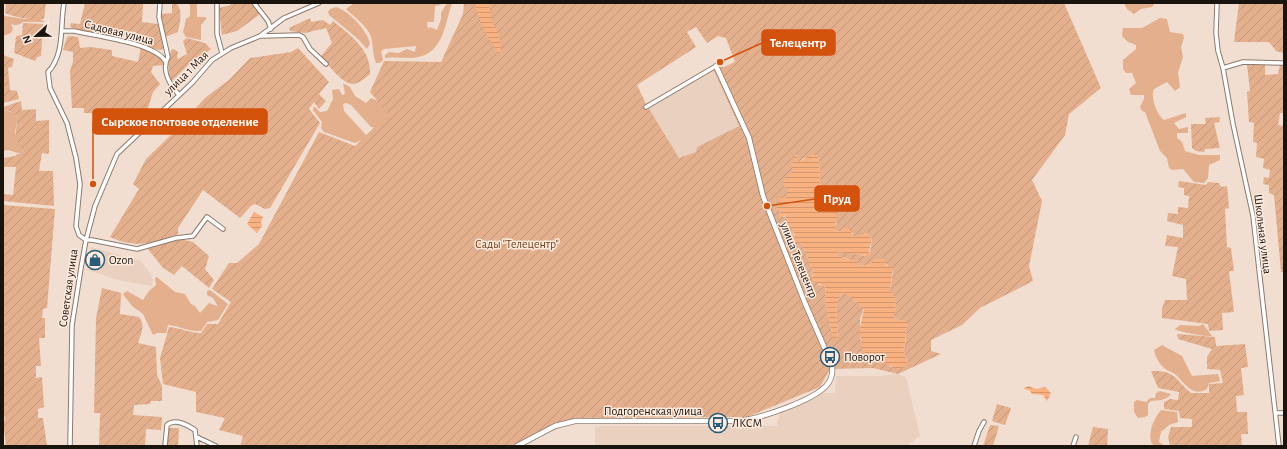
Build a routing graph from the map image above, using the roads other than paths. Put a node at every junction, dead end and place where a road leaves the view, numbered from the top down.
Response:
1 (64, 3) edge
2 (160, 3) edge
3 (217, 3) edge
4 (254, 3) edge
5 (319, 3) edge
6 (1217, 3) edge
7 (271, 29) junction
8 (63, 31) junction
9 (260, 36) junction
10 (222, 52) junction
11 (165, 62) junction
12 (1284, 63) edge
13 (326, 64) dead end
14 (716, 66) joint
15 (1223, 68) junction
16 (179, 95) junction
17 (646, 107) dead end
18 (223, 229) dead end
19 (86, 240) junction
20 (829, 356) joint
21 (1276, 413) junction
22 (1284, 413) edge
23 (984, 422) dead end
24 (197, 436) junction
25 (1076, 437) dead end
26 (70, 446) edge
27 (165, 446) edge
28 (197, 446) edge
29 (216, 446) edge
30 (517, 446) edge
31 (974, 446) edge
32 (1073, 446) edge
33 (1279, 446) edge

1 - 8 street, Советская улица
2 - 11 street, Садовая улица
3 - 10 street
4 - 7 street
5 - 7 street, улица 1 Мая
6 - 15 street, Школьная улица
7 - 9 street, улица 1 Мая
8 - 11 street, Садовая улица
8 - 19 street, Советская улица
9 - 10 street, улица 1 Мая
9 - 13 street
10 - 16 street, улица 1 Мая
11 - 16 street, Садовая улица
12 - 15 street
14 - 17 street, улица Телецентр
14 - 20 street, улица Телецентр
15 - 21 street, Школьная улица
16 - 19 street, улица 1 Мая
18 - 19 street
19 - 26 street, Советская улица
20 - 30 street, Подгоренская улица
21 - 22 street
21 - 33 street, Школьная улица
23 - 31 street
24 - 27 street
24 - 28 street
24 - 29 street
25 - 32 street

